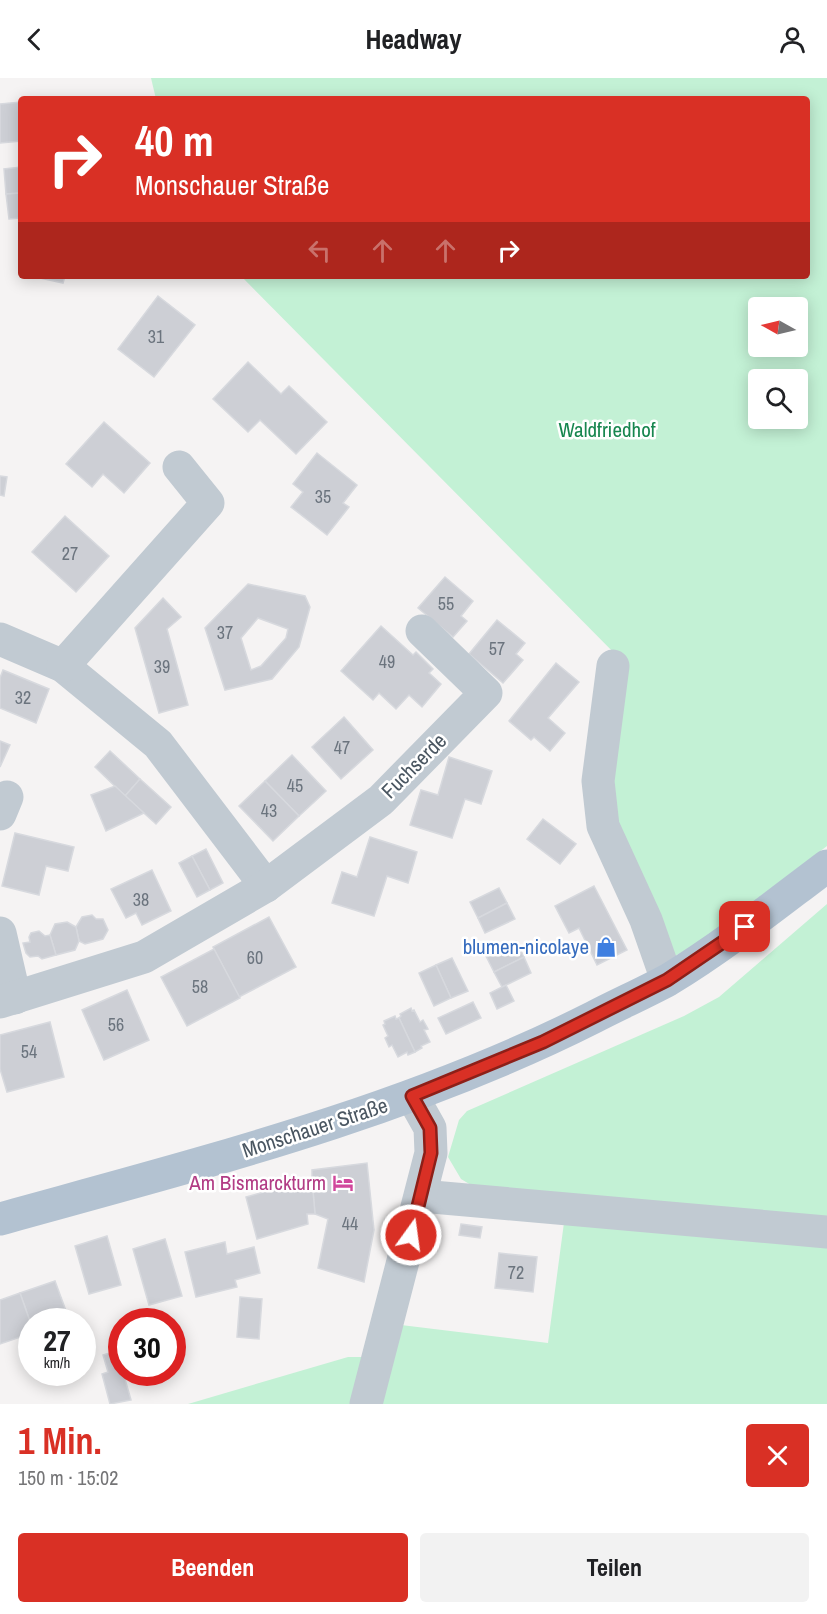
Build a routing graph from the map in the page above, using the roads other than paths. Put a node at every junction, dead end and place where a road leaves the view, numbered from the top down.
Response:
1 (179, 467) dead end
2 (422, 631) dead end
3 (0, 639) edge
4 (63, 666) junction
5 (613, 666) dead end
6 (827, 866) edge
7 (266, 886) junction
8 (0, 933) edge
9 (667, 980) junction
10 (7, 1000) edge
11 (412, 1096) junction
12 (421, 1196) junction
13 (0, 1219) edge
14 (827, 1232) edge
15 (366, 1404) edge

1 - 4 street
2 - 7 street, Fuchserde
3 - 4 street
4 - 7 street
5 - 9 street
6 - 9 main road, Monschauer Straße
7 - 10 street, Fuchserde
8 - 10 street, Fuchserde
9 - 11 main road, Monschauer Straße
11 - 12 street
11 - 13 main road, Monschauer Straße
12 - 14 street
12 - 15 street

